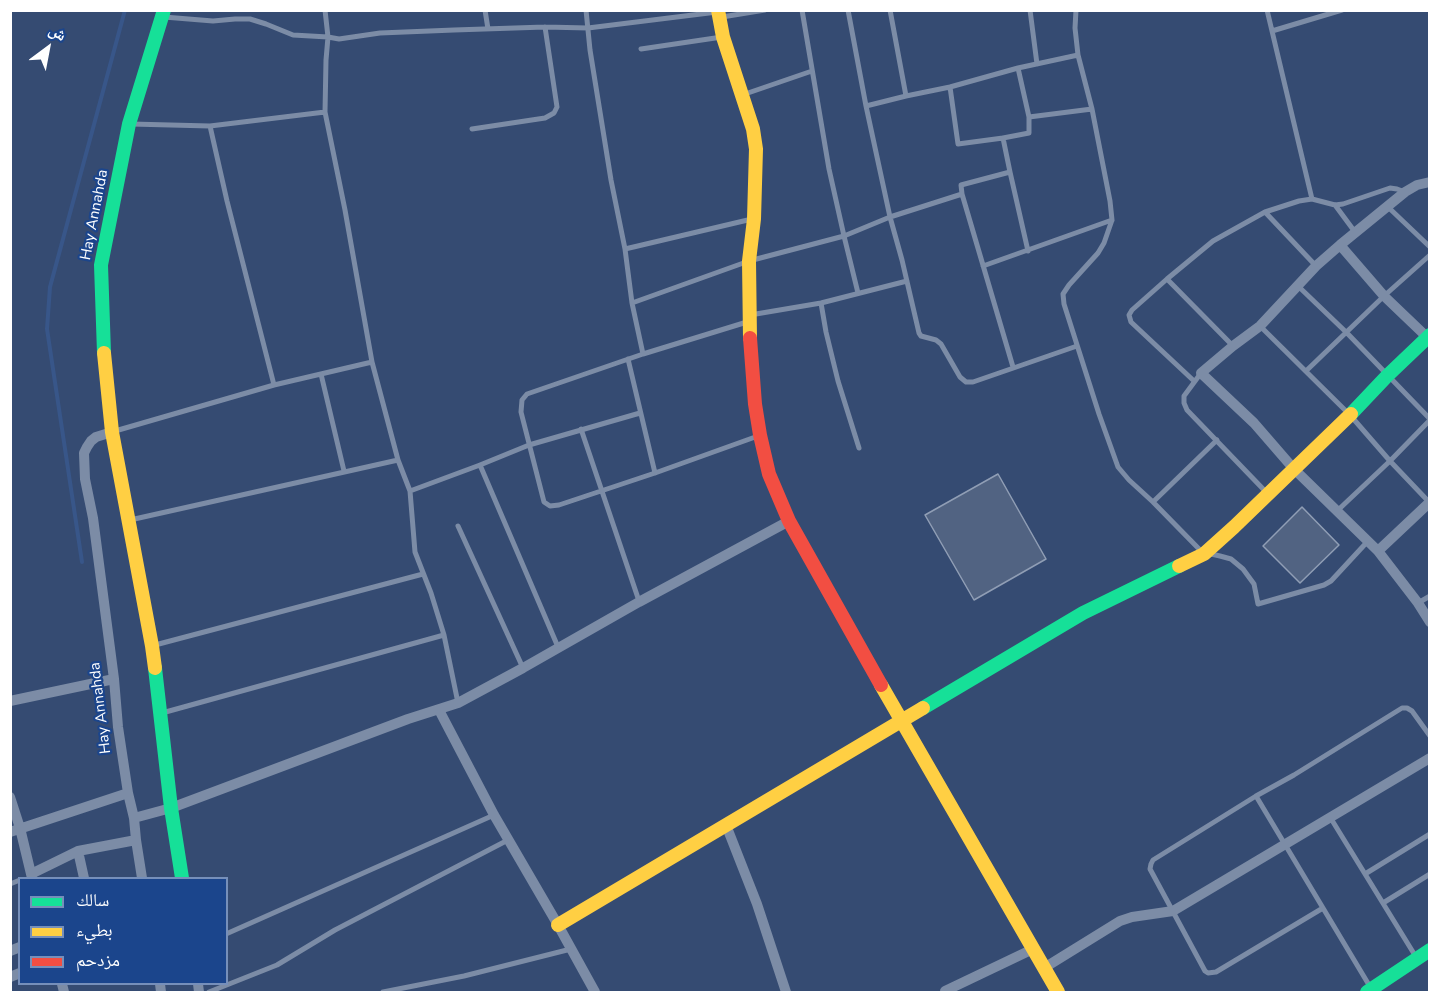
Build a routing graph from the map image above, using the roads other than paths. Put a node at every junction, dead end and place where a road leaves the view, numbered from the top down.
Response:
1 (325, 10) edge
2 (485, 10) edge
3 (586, 10) edge
4 (765, 10) edge
5 (802, 10) edge
6 (848, 10) edge
7 (890, 10) edge
8 (1030, 10) edge
9 (1076, 10) edge
10 (1268, 10) edge
11 (1342, 10) edge
12 (1328, 12) edge
13 (718, 13) edge
14 (163, 14) edge
15 (545, 27) junction
16 (588, 28) junction
17 (488, 29) junction
18 (1272, 30) junction
19 (328, 37) junction
20 (723, 37) junction
21 (641, 50) dead end
22 (1078, 55) junction
23 (1037, 64) junction
24 (1018, 68) junction
25 (812, 71) junction
26 (950, 87) junction
27 (743, 95) junction
28 (906, 96) junction
29 (866, 106) junction
30 (1092, 109) junction
31 (325, 112) junction
32 (1029, 117) junction
33 (129, 124) junction
34 (210, 126) junction
35 (472, 129) dead end
36 (1003, 138) junction
37 (1010, 172) junction
38 (1430, 182) edge
39 (1405, 192) junction
40 (962, 194) junction
41 (1312, 199) junction
42 (1335, 205) junction
43 (1388, 207) junction
44 (1265, 212) junction
45 (891, 217) junction
46 (754, 219) junction
47 (1112, 220) junction
48 (1356, 232) junction
49 (844, 236) junction
50 (1340, 245) junction
51 (1430, 247) edge
52 (625, 249) junction
53 (1028, 251) junction
54 (1430, 255) edge
55 (749, 261) junction
56 (983, 266) junction
57 (1316, 266) junction
58 (1167, 279) junction
59 (907, 281) junction
60 (1298, 285) junction
61 (858, 293) junction
62 (1384, 296) junction
63 (633, 303) junction
64 (821, 303) junction
65 (749, 318) junction
66 (1260, 327) junction
67 (1347, 333) junction
68 (1429, 337) edge
69 (1077, 346) junction
70 (1233, 346) junction
71 (643, 354) junction
72 (628, 359) junction
73 (372, 362) junction
74 (1013, 367) junction
75 (1306, 371) junction
76 (321, 374) junction
77 (1387, 376) junction
78 (1198, 377) junction
79 (274, 385) junction
80 (640, 413) junction
81 (1350, 416) junction
82 (1430, 420) edge
83 (581, 429) junction
84 (112, 432) junction
85 (760, 435) junction
86 (1217, 440) junction
87 (529, 445) junction
88 (860, 448) dead end
89 (398, 460) junction
90 (1390, 462) junction
91 (480, 465) junction
92 (1293, 468) junction
93 (344, 471) junction
94 (655, 473) junction
95 (602, 490) junction
96 (410, 491) junction
97 (1267, 494) junction
98 (1153, 502) junction
99 (1429, 502) edge
100 (1337, 511) junction
101 (129, 520) junction
102 (789, 521) junction
103 (458, 526) dead end
104 (1368, 541) junction
105 (1378, 551) junction
106 (1204, 554) junction
107 (423, 574) junction
108 (1430, 596) edge
109 (639, 602) junction
110 (1418, 603) junction
111 (1430, 622) edge
112 (444, 635) junction
113 (152, 646) junction
114 (558, 647) junction
115 (523, 668) junction
116 (114, 679) junction
117 (10, 701) edge
118 (458, 703) junction
119 (439, 710) junction
120 (159, 714) junction
121 (901, 721) junction
122 (1430, 736) edge
123 (1430, 758) edge
124 (128, 793) junction
125 (1256, 796) junction
126 (10, 797) edge
127 (171, 807) junction
128 (494, 815) junction
129 (1330, 817) junction
130 (134, 818) junction
131 (726, 825) junction
132 (15, 830) edge
133 (1427, 836) edge
134 (136, 840) junction
135 (508, 840) junction
136 (1430, 843) edge
137 (1285, 845) junction
138 (78, 851) junction
139 (1365, 874) junction
140 (1430, 874) edge
141 (26, 877) edge
142 (28, 877) edge
143 (84, 877) edge
144 (142, 877) edge
145 (182, 877) edge
146 (1383, 903) junction
147 (1323, 908) junction
148 (1173, 911) junction
149 (558, 925) junction
150 (228, 933) edge
151 (571, 949) junction
152 (1032, 949) junction
153 (1430, 950) edge
154 (1417, 958) junction
155 (1044, 968) junction
156 (945, 991) dead end
157 (1369, 991) edge
158 (209, 993) edge
159 (383, 993) edge
160 (595, 993) edge
161 (786, 993) edge
162 (1058, 993) edge

1 - 19 lane
2 - 17 lane
3 - 16 lane
4 - 13 lane
5 - 25 lane
6 - 29 lane
7 - 28 lane
8 - 23 lane
9 - 22 lane
10 - 18 lane
11 - 12 lane
12 - 18 lane
13 - 16 lane
13 - 20 street
14 - 19 lane
14 - 33 street, Hay Annahda
15 - 16 lane
15 - 17 lane
15 - 35 lane
16 - 52 lane
17 - 19 lane
18 - 41 lane
19 - 31 lane
20 - 21 lane
20 - 27 street
22 - 23 lane
22 - 30 lane
23 - 24 lane
24 - 26 lane
24 - 32 lane
25 - 27 lane
25 - 49 lane
26 - 28 lane
26 - 36 lane
27 - 46 street
28 - 29 lane
29 - 45 lane
30 - 32 lane
30 - 47 lane
31 - 34 lane
31 - 73 lane
32 - 36 lane
33 - 34 lane
33 - 84 street, Hay Annahda
34 - 79 lane
36 - 37 lane
37 - 40 lane
37 - 53 lane
38 - 39 street
39 - 42 lane
39 - 43 street
40 - 45 lane
40 - 56 lane
41 - 42 lane
41 - 44 lane
42 - 48 lane
43 - 48 street
43 - 51 lane
44 - 57 lane
44 - 58 lane
45 - 49 lane
45 - 59 lane
46 - 52 lane
46 - 55 street
47 - 53 lane
47 - 69 lane
48 - 50 street
49 - 55 lane
49 - 61 lane
50 - 57 street
50 - 62 street
52 - 63 lane
53 - 56 lane
54 - 62 lane
55 - 63 lane
55 - 65 street
56 - 74 lane
57 - 60 street
58 - 70 lane
58 - 78 lane
59 - 61 lane
59 - 74 lane
60 - 66 street
60 - 67 lane
61 - 64 lane
62 - 67 lane
62 - 68 street
63 - 71 lane
64 - 65 lane
64 - 88 lane
65 - 71 lane
65 - 85 street
66 - 70 street
66 - 75 lane
67 - 75 lane
67 - 77 lane
68 - 77 street
69 - 74 lane
69 - 98 lane
70 - 78 street
71 - 72 lane
72 - 80 lane
72 - 87 lane
73 - 76 lane
73 - 89 lane
75 - 81 lane
76 - 79 lane
76 - 93 lane
77 - 81 street
77 - 82 lane
78 - 86 lane
78 - 92 street
79 - 84 lane
80 - 83 lane
80 - 94 lane
81 - 90 lane
81 - 92 street
82 - 90 lane
83 - 87 lane
83 - 95 lane
84 - 101 street, Hay Annahda
84 - 116 street, Hay Annahda
85 - 94 lane
85 - 102 street
86 - 97 lane
86 - 98 lane
87 - 91 lane
87 - 95 lane
89 - 93 lane
89 - 96 lane
90 - 99 lane
90 - 100 lane
91 - 96 lane
91 - 114 lane
92 - 97 street
92 - 100 street
93 - 101 lane
94 - 95 lane
95 - 109 lane
96 - 107 lane
97 - 106 street
98 - 106 lane
99 - 105 street
100 - 104 street
101 - 113 street, Hay Annahda
102 - 109 street
102 - 121 street
103 - 115 lane
104 - 105 street
104 - 106 lane
105 - 110 street
106 - 121 street
107 - 112 lane
107 - 113 lane
108 - 110 lane
109 - 114 street
110 - 111 street
112 - 118 lane
112 - 120 lane
113 - 120 street, Hay Annahda
114 - 115 street
115 - 118 street
116 - 117 street
116 - 124 street, Hay Annahda
118 - 119 street
119 - 127 street
119 - 128 street
120 - 127 street, Hay Annahda
121 - 131 street
121 - 152 street
122 - 125 lane
123 - 129 street
124 - 130 street, Hay Annahda
124 - 132 street
125 - 137 lane
125 - 148 lane
126 - 132 street
127 - 130 street
127 - 145 street, Hay Annahda
128 - 135 street
128 - 150 lane
129 - 137 street
129 - 139 lane
130 - 134 street, Hay Annahda
131 - 149 street
131 - 161 street
132 - 141 street
133 - 136 lane
133 - 139 lane
134 - 138 street
134 - 144 street, Hay Annahda
135 - 149 street
135 - 158 lane
137 - 147 lane
137 - 148 street
138 - 142 street
138 - 143 street
139 - 146 lane
140 - 146 lane
146 - 154 lane
147 - 148 lane
147 - 157 lane
148 - 155 street
149 - 151 street
151 - 159 lane
151 - 160 street
152 - 155 street
152 - 156 street
153 - 154 street
154 - 157 street
155 - 162 street

